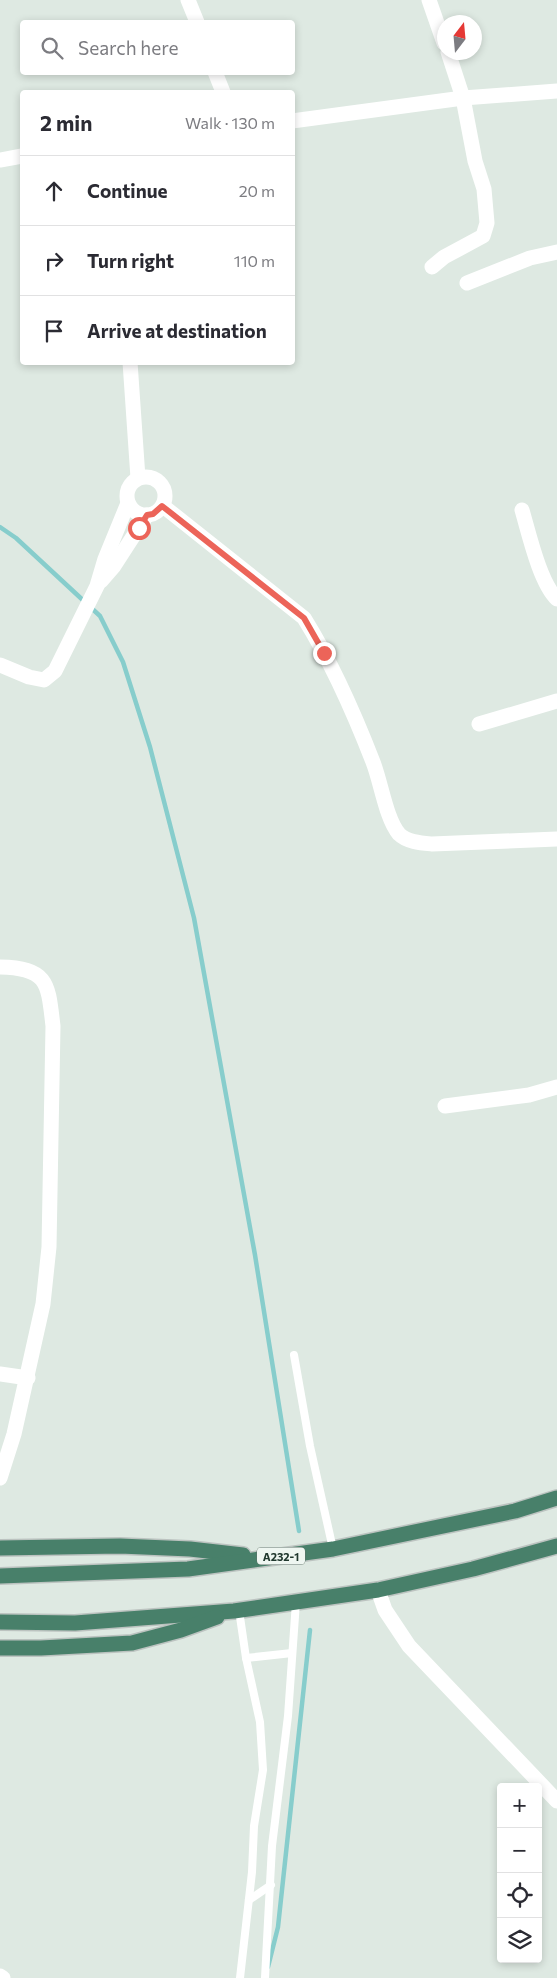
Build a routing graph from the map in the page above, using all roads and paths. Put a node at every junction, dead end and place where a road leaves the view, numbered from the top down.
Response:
1 (188, 0) edge
2 (429, 0) edge
3 (196, 20) edge
4 (437, 23) edge
5 (450, 60) edge
6 (217, 75) edge
7 (222, 90) edge
8 (557, 91) edge
9 (462, 98) junction
10 (295, 121) edge
11 (0, 156) edge
12 (20, 156) edge
13 (20, 156) edge
14 (0, 160) edge
15 (557, 252) edge
16 (432, 267) dead end
17 (467, 283) dead end
18 (130, 365) edge
19 (138, 478) junction
20 (128, 504) junction
21 (162, 506) junction
22 (522, 510) dead end
23 (147, 515) junction
24 (97, 586) junction
25 (557, 599) edge
26 (0, 665) edge
27 (557, 701) edge
28 (479, 724) dead end
29 (557, 839) edge
30 (0, 967) edge
31 (557, 1087) edge
32 (445, 1106) dead end
33 (294, 1355) dead end
34 (0, 1374) edge
35 (28, 1378) junction
36 (0, 1478) edge
37 (557, 1498) edge
38 (557, 1546) edge
39 (0, 1548) edge
40 (333, 1550) junction
41 (262, 1558) junction
42 (0, 1576) edge
43 (378, 1590) junction
44 (296, 1602) junction
45 (237, 1610) junction
46 (0, 1622) edge
47 (0, 1648) edge
48 (292, 1653) junction
49 (246, 1658) junction
50 (557, 1801) edge
51 (271, 1885) junction
52 (249, 1900) junction
53 (240, 1978) edge
54 (265, 1978) edge

1 - 3 street
2 - 4 street
5 - 9 street
6 - 7 street
8 - 9 street
9 - 10 street
9 - 16 street
11 - 12 street
13 - 14 street
15 - 17 street
18 - 19 street
19 - 20 street
19 - 21 street
20 - 23 street
20 - 24 street
21 - 23 street
21 - 29 street
22 - 25 street
23 - 24 street
24 - 26 street
27 - 28 street
30 - 35 street
31 - 32 street
33 - 40 lane
34 - 35 street
35 - 36 street
37 - 40 highway, A232-1
38 - 43 highway
39 - 41 highway
40 - 41 highway, A232-1
41 - 42 highway, A232-1
43 - 44 highway
43 - 50 street
44 - 45 highway
44 - 48 lane
45 - 46 highway
45 - 47 highway
45 - 49 lane
48 - 49 lane
48 - 51 lane
49 - 52 lane
51 - 52 lane
51 - 54 lane
52 - 53 lane

